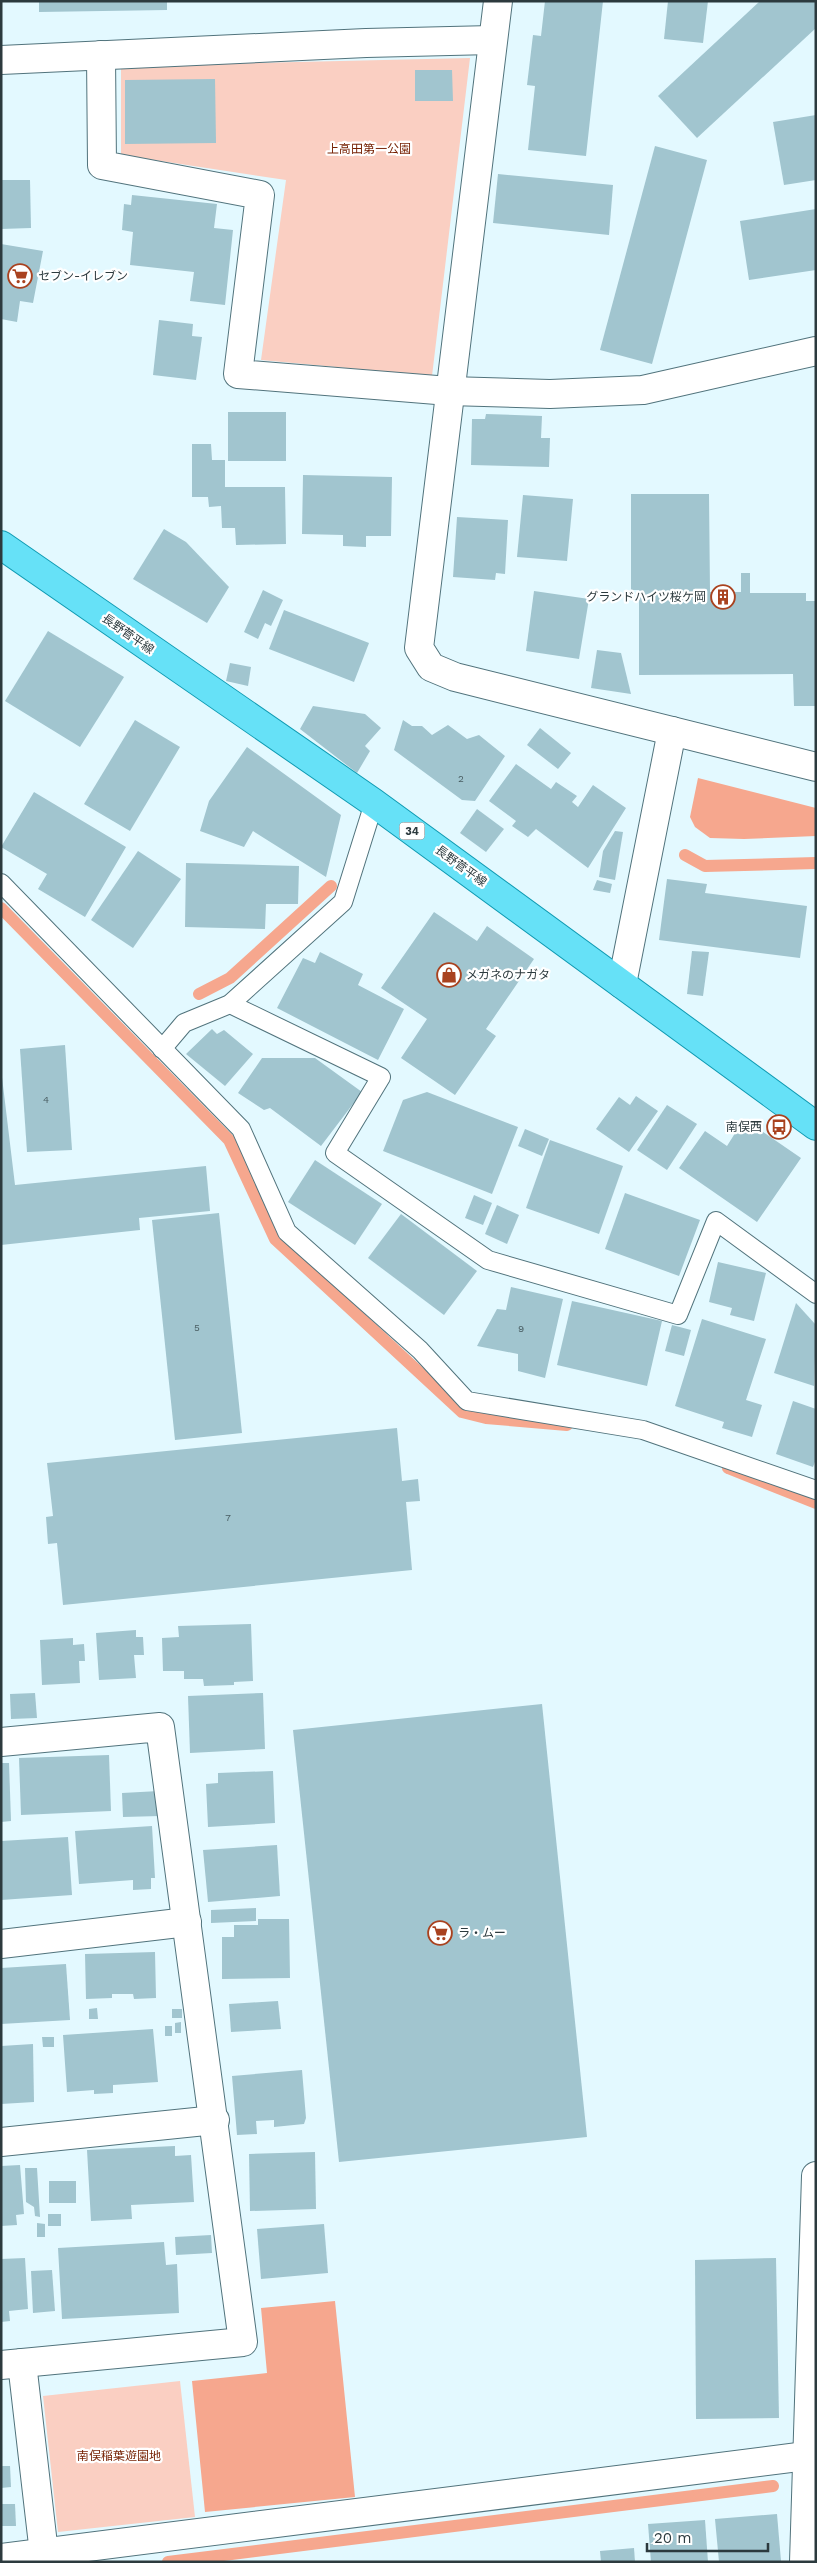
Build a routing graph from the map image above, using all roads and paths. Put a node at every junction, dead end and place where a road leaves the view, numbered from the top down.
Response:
1 (498, 1) edge
2 (492, 40) junction
3 (101, 55) junction
4 (1, 60) edge
5 (816, 351) edge
6 (449, 391) junction
7 (1, 545) edge
8 (672, 731) junction
9 (816, 766) edge
10 (374, 803) junction
11 (1, 883) edge
12 (622, 984) junction
13 (230, 1004) junction
14 (162, 1049) junction
15 (816, 1126) edge
16 (816, 1294) edge
17 (816, 1490) edge
18 (1, 1742) edge
19 (187, 1922) junction
20 (1, 1944) edge
21 (215, 2120) junction
22 (1, 2142) edge
23 (816, 2176) edge
24 (815, 2207) edge
25 (12, 2364) edge
26 (806, 2456) junction
27 (45, 2557) edge
28 (1, 2558) edge
29 (804, 2562) edge

1 - 2 street
2 - 3 street
2 - 6 street
3 - 4 street
3 - 6 street
5 - 6 street
6 - 8 street
7 - 10 main road, 長野菅平線 / 34
8 - 9 street
8 - 12 street
10 - 12 main road, 長野菅平線 / 34
10 - 13 lane
11 - 14 lane
12 - 15 main road, 長野菅平線 / 34
13 - 14 lane
13 - 16 lane
14 - 17 lane
18 - 19 street
19 - 20 street
19 - 21 street
21 - 22 street
21 - 25 street
23 - 24 street
24 - 26 street
25 - 27 street
26 - 27 street
26 - 29 street
27 - 28 street

